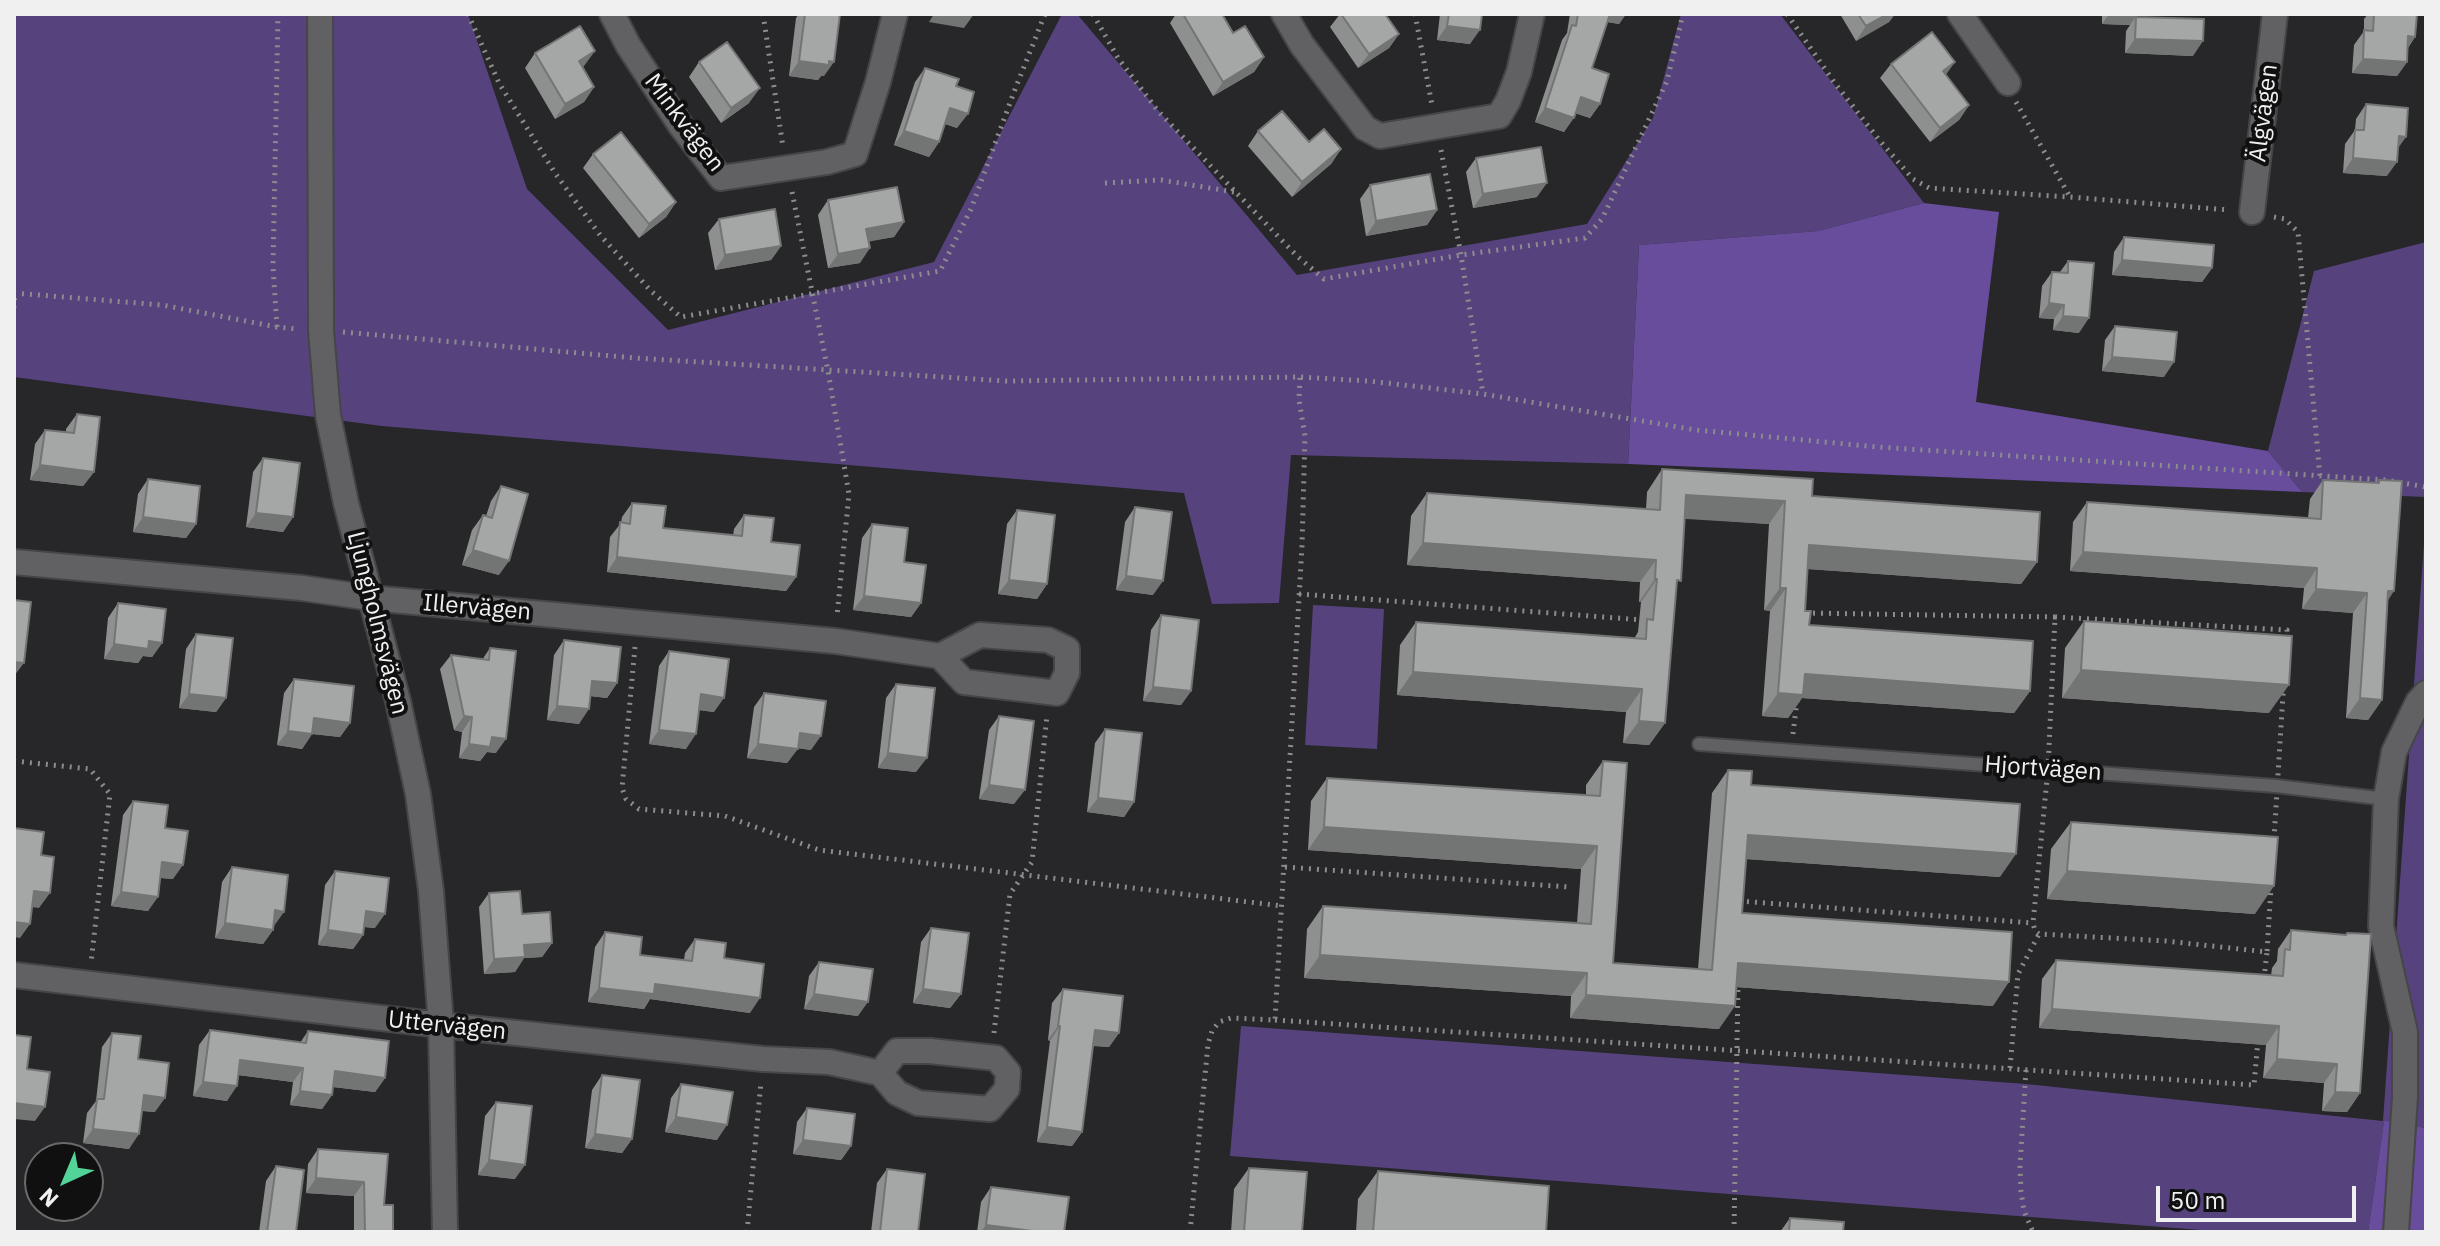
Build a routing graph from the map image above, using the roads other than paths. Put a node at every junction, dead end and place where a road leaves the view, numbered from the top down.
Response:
1 (320, 14) edge
2 (612, 14) edge
3 (895, 14) edge
4 (1284, 14) edge
5 (1532, 14) edge
6 (1960, 14) edge
7 (2275, 14) edge
8 (2008, 83) road end
9 (2252, 212) road end
10 (14, 562) edge
11 (371, 598) junction
12 (940, 656) junction
13 (2426, 693) edge
14 (1699, 744) dead end
15 (2386, 799) junction
16 (14, 975) edge
17 (441, 1025) junction
18 (880, 1073) junction
19 (445, 1232) edge
20 (2396, 1232) edge

1 - 11 street, Ljungholmsvägen
2 - 3 street, Minkvägen
4 - 5 street
6 - 8 street
7 - 9 street, Älgvägen
10 - 11 street, Illervägen
11 - 12 street, Illervägen
11 - 17 street, Ljungholmsvägen
12 - 12 street
13 - 15 street
14 - 15 lane, Hjortvägen
15 - 20 street
16 - 17 street, Uttervägen
17 - 18 street, Uttervägen
17 - 19 street, Ljungholmsvägen
18 - 18 street, Uttervägen

